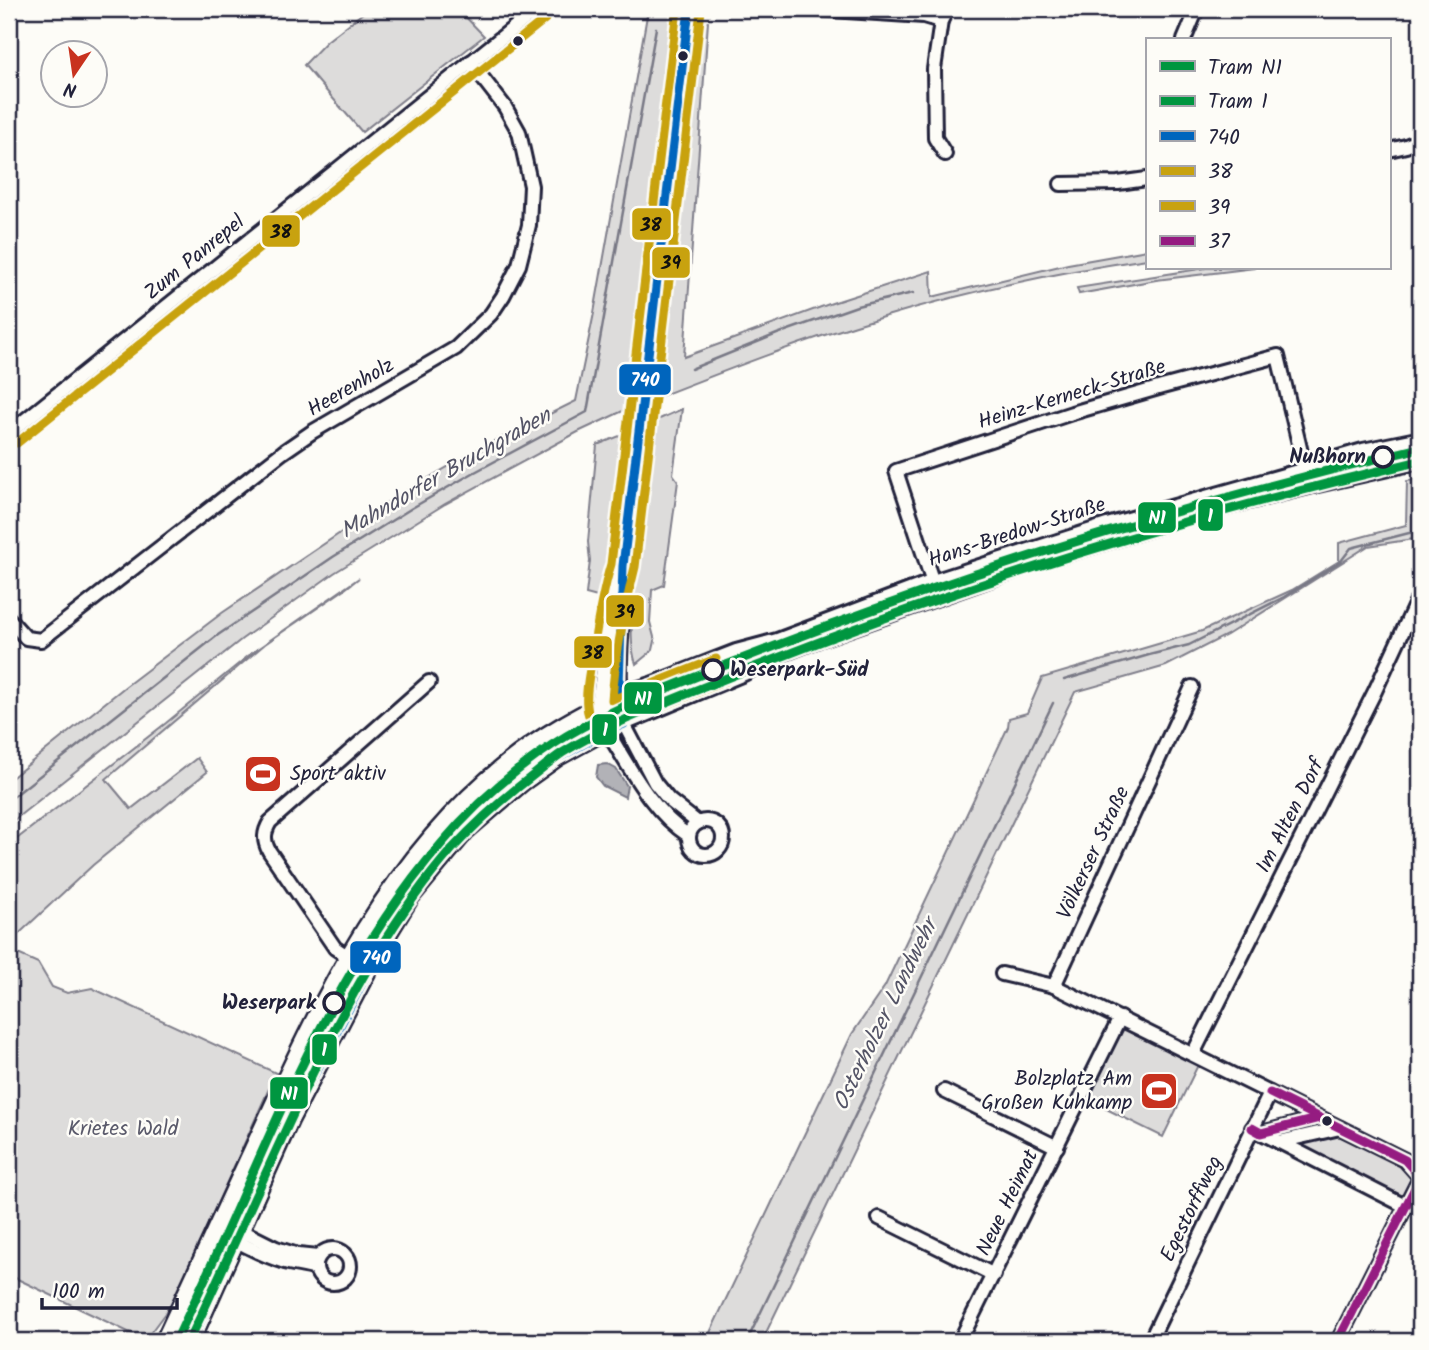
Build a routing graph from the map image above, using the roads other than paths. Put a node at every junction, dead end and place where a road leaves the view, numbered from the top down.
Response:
1 (537, 9) edge
2 (689, 9) edge
3 (815, 9) edge
4 (947, 9) edge
5 (1197, 9) edge
6 (941, 21) junction
7 (1185, 38) edge
8 (470, 62) junction
9 (1420, 140) edge
10 (1390, 150) edge
11 (945, 154) dead end
12 (1146, 179) edge
13 (1061, 184) dead end
14 (9, 433) edge
15 (1304, 468) junction
16 (623, 566) junction
17 (933, 582) junction
18 (1420, 594) edge
19 (938, 597) junction
20 (9, 620) edge
21 (429, 682) dead end
22 (1192, 687) dead end
23 (619, 694) junction
24 (598, 705) junction
25 (624, 724) junction
26 (607, 731) junction
27 (698, 822) junction
28 (689, 836) junction
29 (347, 956) junction
30 (1002, 974) dead end
31 (1054, 986) junction
32 (1120, 1018) junction
33 (1193, 1054) junction
34 (944, 1091) dead end
35 (1270, 1093) junction
36 (1320, 1118) junction
37 (1340, 1128) junction
38 (1257, 1130) junction
39 (1279, 1142) junction
40 (1057, 1147) junction
41 (1420, 1178) edge
42 (1405, 1206) junction
43 (879, 1219) dead end
44 (216, 1226) junction
45 (239, 1235) junction
46 (317, 1263) dead end
47 (994, 1276) junction
48 (163, 1341) edge
49 (192, 1341) edge
50 (960, 1341) edge
51 (1150, 1341) edge
52 (1338, 1341) edge

1 - 8 street, Zum Panrepel
2 - 16 main road
3 - 6 street
4 - 6 street
5 - 7 street
6 - 11 street
8 - 14 street, Zum Panrepel
8 - 20 street, Heerenholz
9 - 10 street
12 - 13 street
15 - 17 street, Hans-Bredow-Straße
15 - 17 street, Heinz-Kerneck-Straße
15 - 19 street, Hans-Bredow-Straße
16 - 23 main road
16 - 24 main road
17 - 19 street, Heinz-Kerneck-Straße
17 - 23 street, Hans-Bredow-Straße
18 - 33 street, Im Alten Dorf
19 - 25 street, Hans-Bredow-Straße
21 - 29 street
22 - 31 street, Völkerser Straße
23 - 24 main road, Hans-Bredow-Straße
23 - 25 main road
24 - 26 main road
24 - 29 main road, Hans-Bredow-Straße
25 - 26 main road, Hans-Bredow-Straße
25 - 27 street
26 - 28 street
26 - 45 main road, Hans-Bredow-Straße
27 - 28 street
27 - 28 street
29 - 44 main road, Hans-Bredow-Straße
30 - 31 street
31 - 32 street
32 - 33 street
32 - 40 street, Neue Heimat
33 - 35 street
34 - 40 street, Neue Heimat
35 - 36 street
35 - 38 street, Egestorffweg
36 - 37 street
36 - 38 street
37 - 39 street
37 - 41 street
38 - 39 street
38 - 51 street, Egestorffweg
39 - 42 street
40 - 47 street, Neue Heimat
41 - 42 street
42 - 52 street
43 - 47 street, Neue Heimat
44 - 45 street
44 - 48 main road, Hans-Bredow-Straße
45 - 46 street
45 - 49 main road, Hans-Bredow-Straße
47 - 50 street, Neue Heimat

